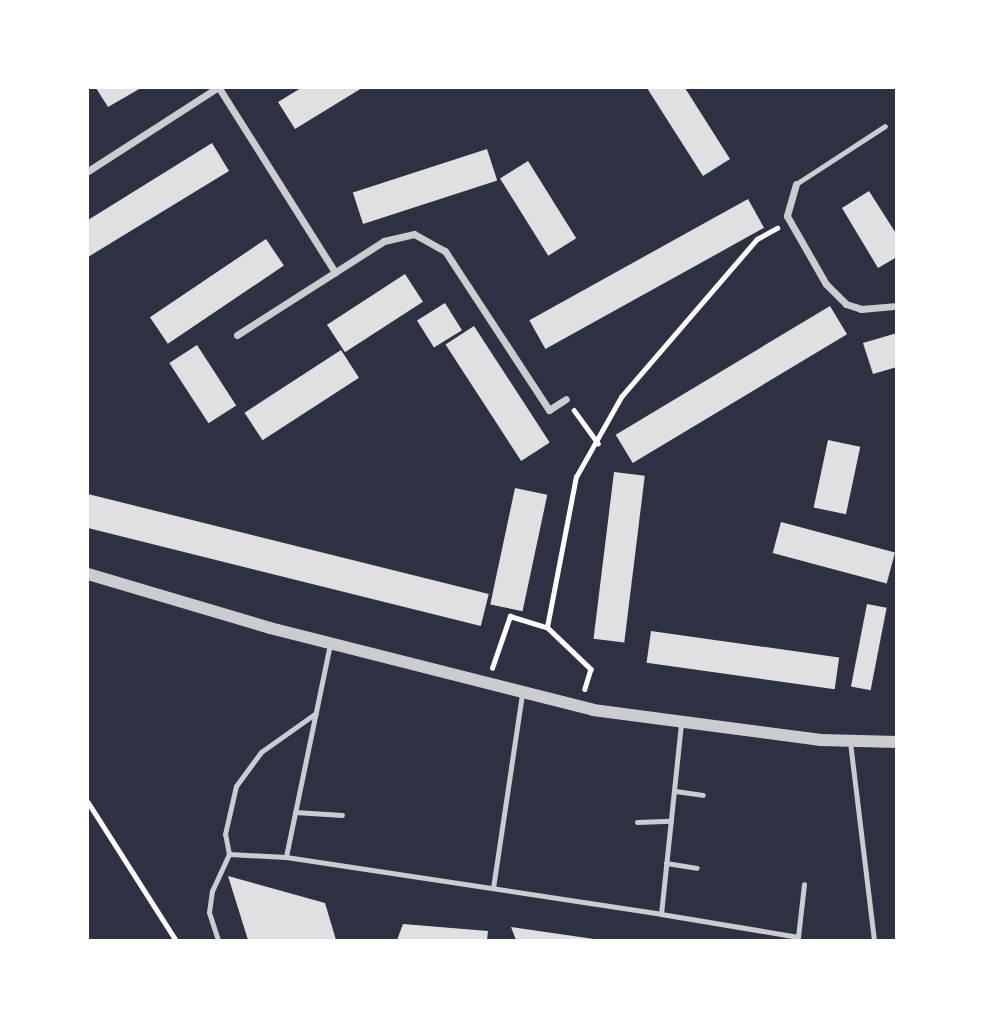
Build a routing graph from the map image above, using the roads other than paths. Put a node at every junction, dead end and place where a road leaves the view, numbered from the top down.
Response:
1 (218, 88) edge
2 (885, 126) dead end
3 (88, 171) edge
4 (796, 184) joint
5 (335, 272) junction
6 (897, 306) edge
7 (237, 335) dead end
8 (566, 399) road end
9 (88, 574) edge
10 (330, 644) junction
11 (522, 693) junction
12 (316, 713) junction
13 (681, 723) junction
14 (849, 741) junction
15 (897, 742) edge
16 (675, 791) junction
17 (703, 795) dead end
18 (295, 812) junction
19 (342, 815) dead end
20 (637, 821) dead end
21 (671, 821) junction
22 (229, 854) junction
23 (286, 857) junction
24 (666, 863) junction
25 (697, 868) dead end
26 (804, 884) dead end
27 (493, 888) junction
28 (661, 914) junction
29 (218, 940) edge
30 (874, 940) edge

1 - 3 street
1 - 5 street
2 - 4 lane
4 - 6 street
5 - 7 street
5 - 8 street
9 - 10 street
10 - 11 street
10 - 12 lane
11 - 13 street
11 - 27 lane
12 - 18 lane
12 - 22 lane
13 - 14 street
13 - 16 lane
14 - 15 street
14 - 30 lane
16 - 17 lane
16 - 21 lane
18 - 19 lane
18 - 23 lane
20 - 21 lane
21 - 24 lane
22 - 23 lane
22 - 29 lane
23 - 27 lane
24 - 25 lane
24 - 28 lane
26 - 28 lane
27 - 28 lane

